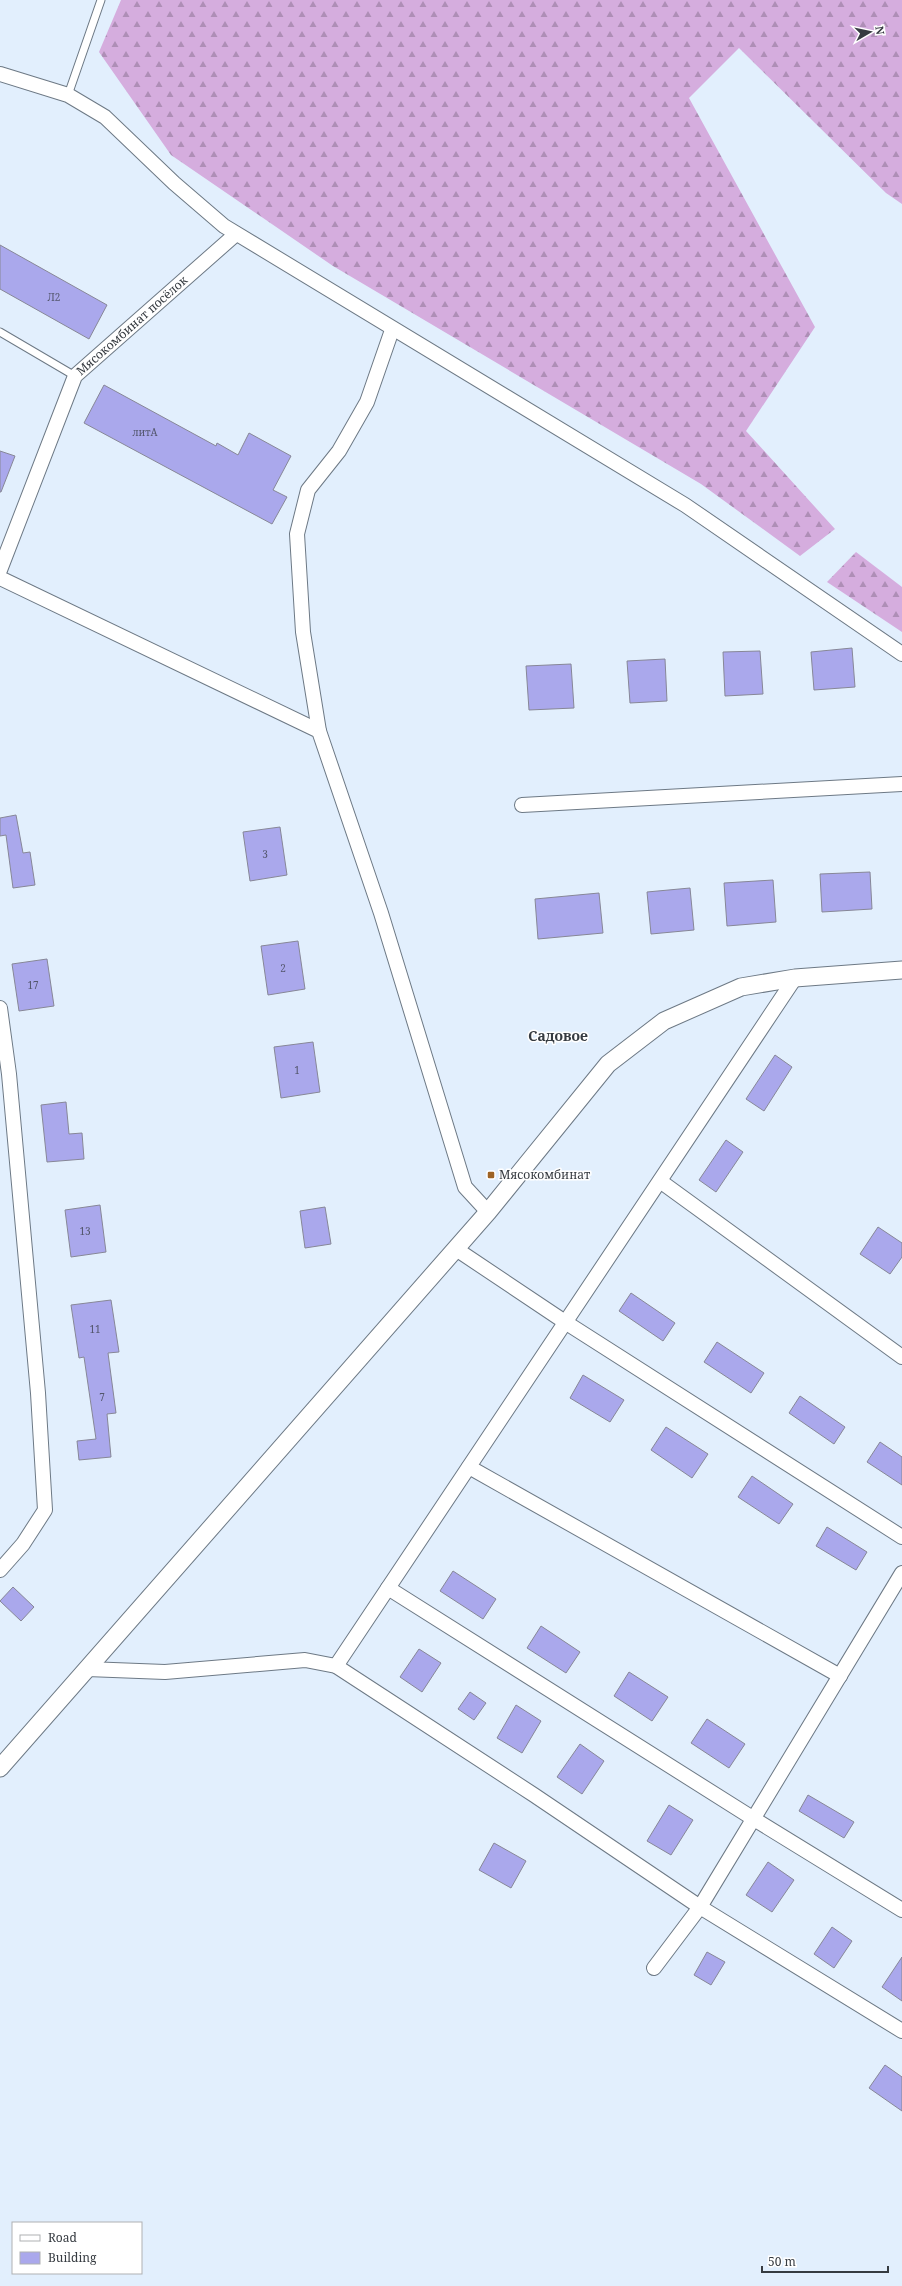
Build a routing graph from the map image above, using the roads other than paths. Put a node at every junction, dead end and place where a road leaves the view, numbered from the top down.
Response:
1 (101, 0) edge
2 (0, 74) edge
3 (68, 94) junction
4 (236, 234) junction
5 (392, 330) junction
6 (0, 332) edge
7 (75, 376) junction
8 (0, 570) edge
9 (0, 578) edge
10 (902, 654) edge
11 (319, 731) junction
12 (902, 784) edge
13 (522, 805) dead end
14 (902, 970) edge
15 (795, 978) junction
16 (0, 1008) edge
17 (660, 1181) junction
18 (488, 1212) junction
19 (456, 1249) junction
20 (565, 1322) junction
21 (902, 1357) edge
22 (469, 1467) junction
23 (902, 1538) edge
24 (0, 1570) edge
25 (902, 1572) edge
26 (388, 1588) junction
27 (336, 1666) junction
28 (87, 1669) junction
29 (840, 1676) junction
30 (0, 1768) edge
31 (754, 1819) junction
32 (700, 1907) junction
33 (902, 1910) edge
34 (654, 1968) dead end
35 (902, 2032) edge

1 - 3 lane
2 - 3 street
3 - 4 street
4 - 5 street
4 - 7 street, Мясокомбинат посёлок
5 - 10 street
5 - 11 street
6 - 7 lane
7 - 8 street, Мясокомбинат посёлок
9 - 11 street
11 - 18 street
12 - 13 street
14 - 15 street
15 - 17 street
15 - 18 street
16 - 24 street
17 - 20 street
17 - 21 street
18 - 19 street
19 - 20 street
19 - 28 street
20 - 22 street
20 - 23 street
22 - 26 street
22 - 29 street
25 - 29 street
26 - 27 street
26 - 31 street
27 - 28 street
27 - 32 street
28 - 30 street
29 - 31 street
31 - 32 street
31 - 33 street
32 - 34 street
32 - 35 street

